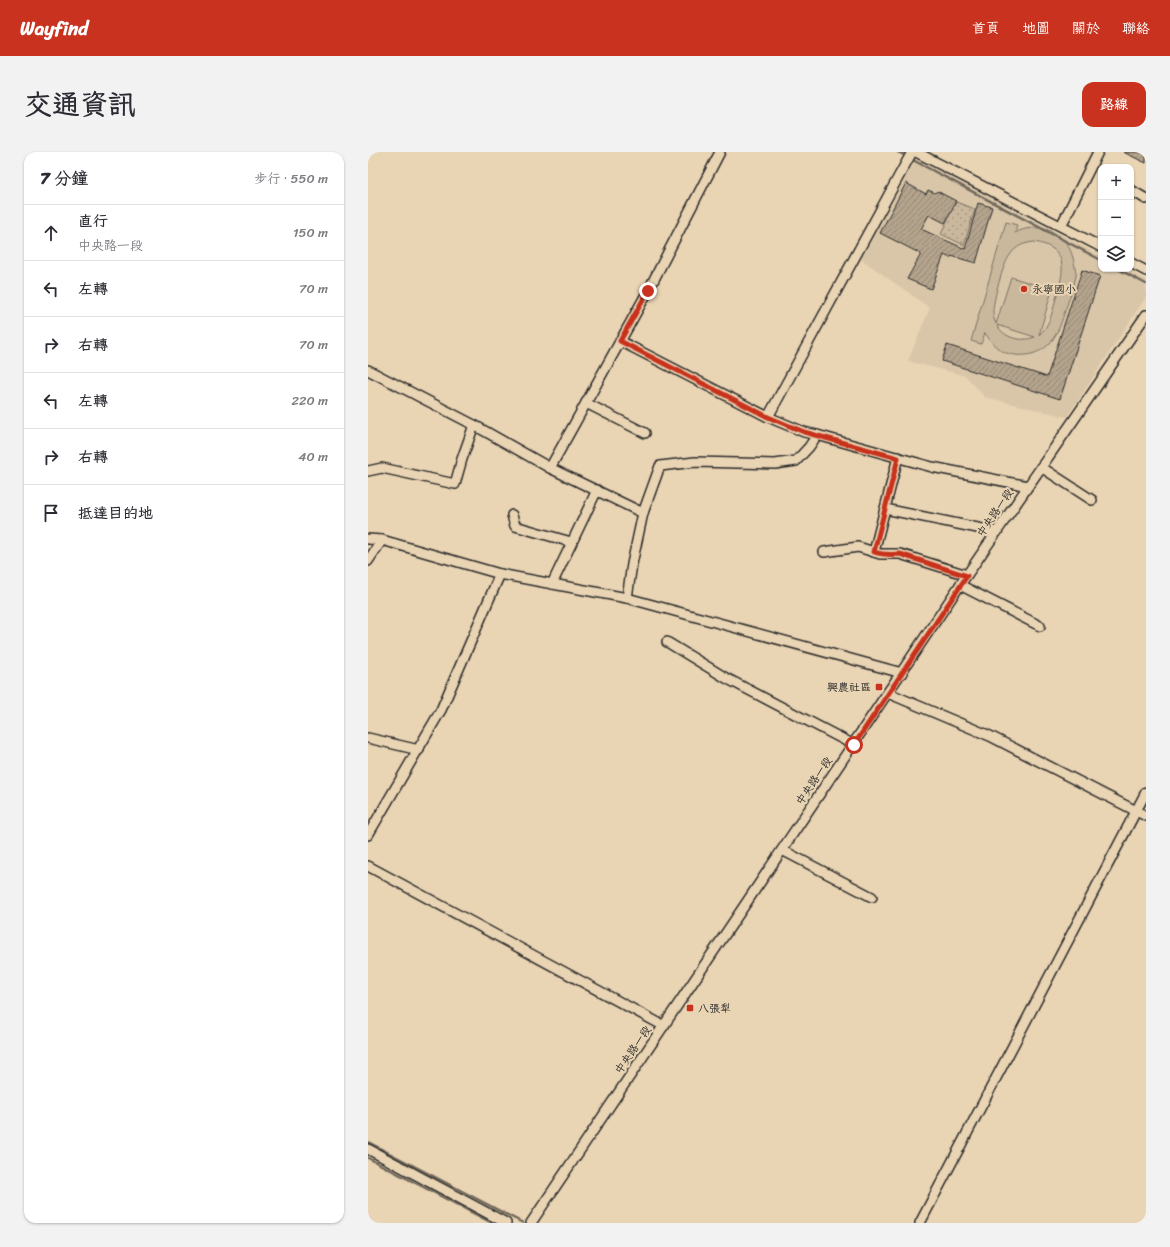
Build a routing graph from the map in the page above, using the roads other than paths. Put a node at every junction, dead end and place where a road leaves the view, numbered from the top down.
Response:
1 (720, 152) edge
2 (912, 152) edge
3 (916, 152) edge
4 (1098, 152) edge
5 (1134, 192) edge
6 (1146, 199) edge
7 (1061, 226) junction
8 (1098, 245) edge
9 (1134, 265) edge
10 (1146, 271) edge
11 (1146, 314) edge
12 (620, 341) junction
13 (368, 370) edge
14 (586, 403) junction
15 (768, 417) junction
16 (474, 425) junction
17 (645, 433) dead end
18 (817, 435) junction
19 (898, 458) junction
20 (1041, 467) junction
21 (550, 468) junction
22 (368, 471) edge
23 (1028, 486) junction
24 (597, 490) junction
25 (1092, 500) dead end
26 (885, 509) junction
27 (643, 513) junction
28 (512, 516) dead end
29 (997, 532) junction
30 (368, 539) edge
31 (382, 540) junction
32 (571, 542) junction
33 (824, 552) dead end
34 (874, 552) junction
35 (368, 562) edge
36 (500, 574) junction
37 (967, 576) junction
38 (552, 584) junction
39 (960, 585) junction
40 (627, 598) junction
41 (1040, 626) dead end
42 (666, 642) dead end
43 (902, 673) junction
44 (888, 693) junction
45 (368, 738) edge
46 (854, 745) junction
47 (419, 750) junction
48 (1146, 792) edge
49 (1136, 811) junction
50 (1146, 816) edge
51 (368, 835) edge
52 (782, 850) junction
53 (368, 866) edge
54 (872, 897) dead end
55 (664, 1026) junction
56 (368, 1149) edge
57 (506, 1223) edge
58 (531, 1223) edge
59 (920, 1223) edge

1 - 12 street
2 - 15 street
3 - 7 street
4 - 7 street
5 - 6 street
7 - 8 street
9 - 10 street
11 - 20 street, 中央路一段
12 - 14 street
12 - 15 street
13 - 16 street
14 - 17 street
14 - 21 street
15 - 18 street
16 - 21 street
16 - 22 street
18 - 19 street
18 - 27 street
19 - 23 street
19 - 26 street
20 - 23 street, 中央路一段
20 - 25 street
21 - 24 street
23 - 29 street, 中央路一段
24 - 27 street
24 - 32 street
26 - 29 street
26 - 34 street
27 - 40 street
28 - 32 street
29 - 37 street, 中央路一段
30 - 31 street
31 - 35 street
31 - 36 street
32 - 38 street
33 - 34 street
34 - 37 street
36 - 38 street
36 - 47 street
37 - 39 street, 中央路一段
38 - 40 street
39 - 41 street
39 - 43 street, 中央路一段
40 - 43 street
42 - 46 street
43 - 44 street, 中央路一段
44 - 46 street, 中央路一段
44 - 49 street
45 - 47 street
46 - 52 street, 中央路一段
47 - 51 street
48 - 49 street
49 - 50 street
49 - 59 street
52 - 54 street
52 - 55 street, 中央路一段
53 - 55 street
55 - 58 street, 中央路一段
56 - 57 street

